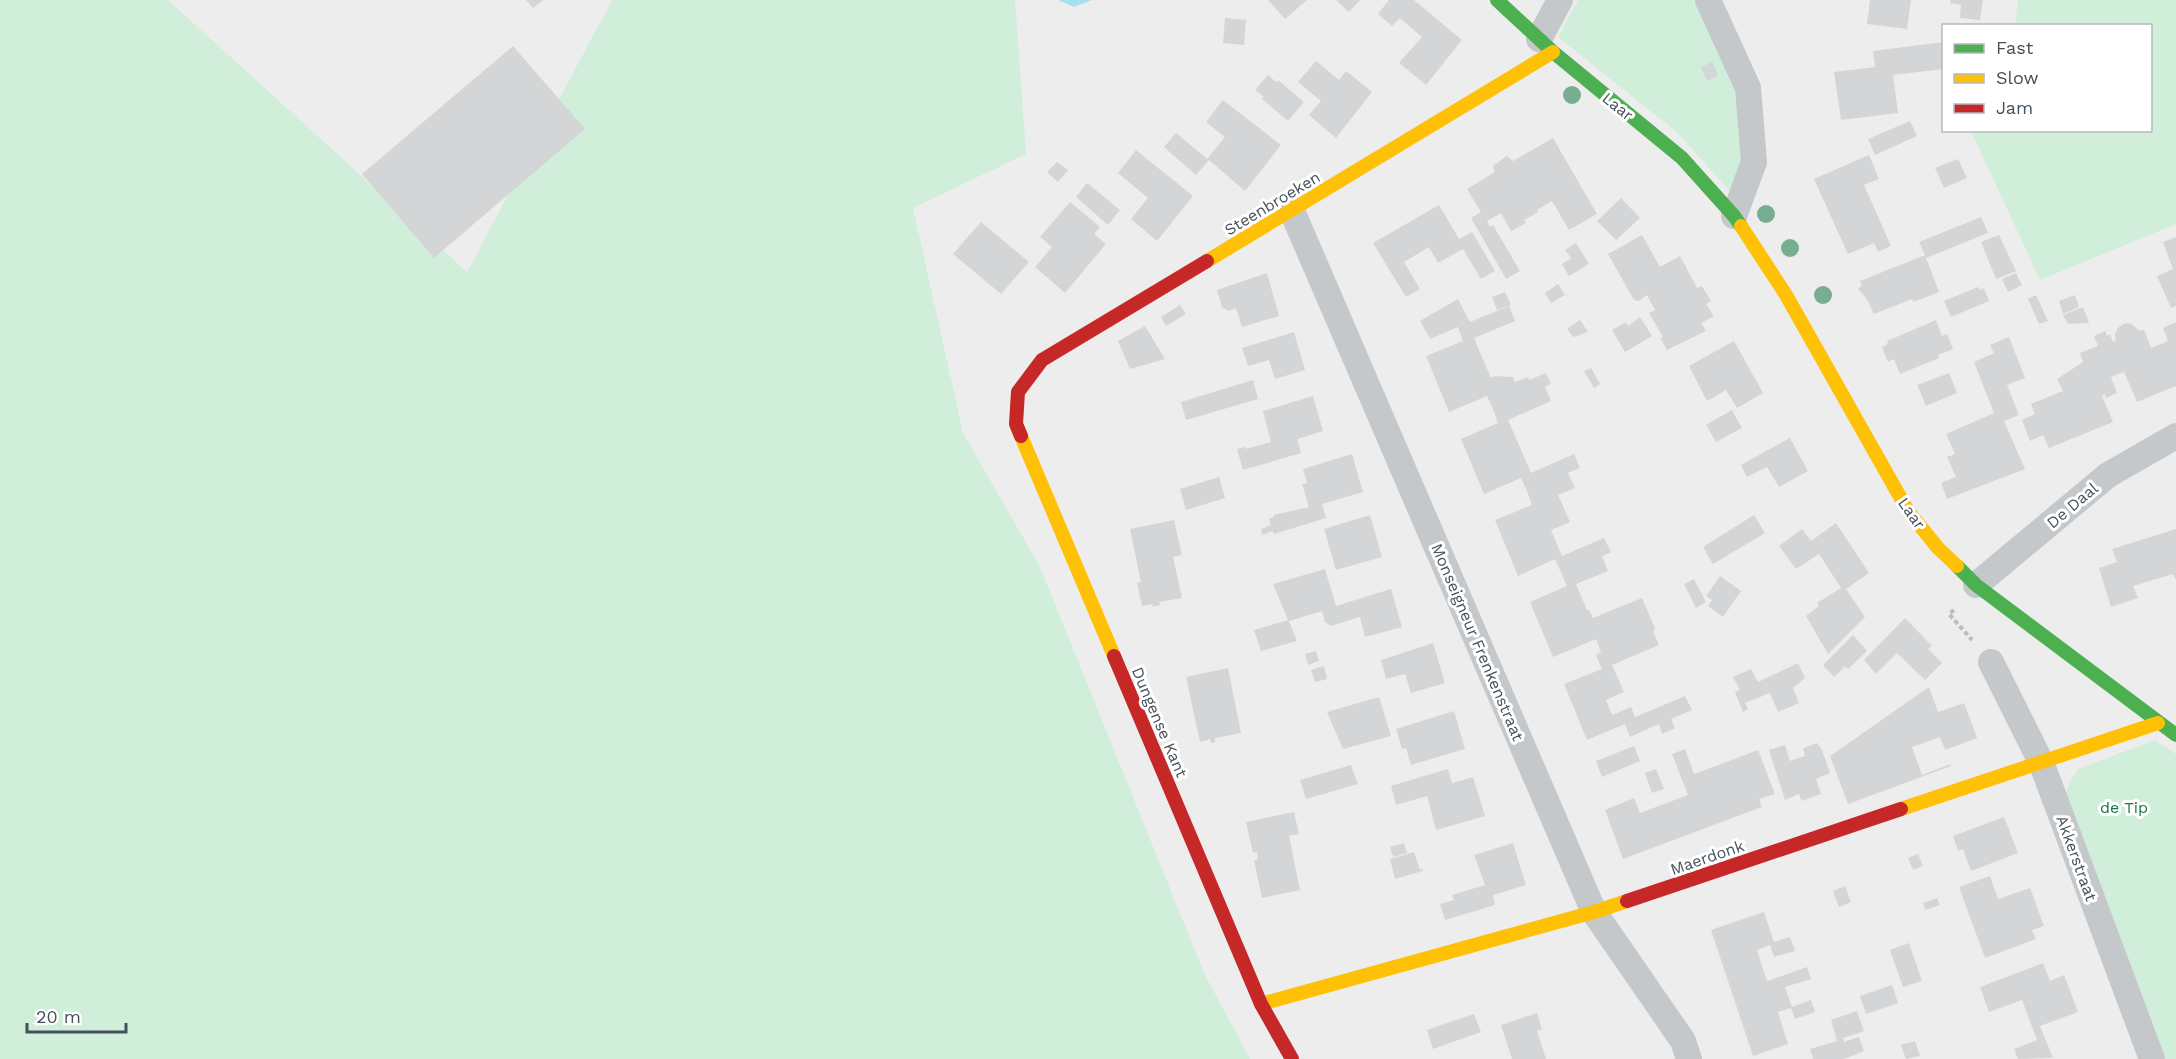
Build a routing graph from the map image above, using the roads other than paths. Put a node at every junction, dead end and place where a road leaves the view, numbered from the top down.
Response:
1 (1497, 0) edge
2 (1560, 0) edge
3 (1708, 0) edge
4 (1546, 46) junction
5 (1292, 211) junction
6 (1734, 216) junction
7 (1018, 392) joint
8 (2176, 436) edge
9 (1976, 585) junction
10 (1991, 662) dead end
11 (2158, 723) junction
12 (2176, 735) edge
13 (2042, 762) junction
14 (1594, 912) junction
15 (1261, 1004) junction
16 (1293, 1059) edge
17 (1689, 1059) edge
18 (2152, 1059) edge

1 - 4 street, Laar
2 - 4 street
3 - 6 street
4 - 5 street, Steenbroeken
4 - 6 street, Laar
5 - 7 street, Steenbroeken
5 - 14 street, Monseigneur Frenkenstraat
6 - 9 street, Laar
7 - 15 street, Dungense Kant
8 - 9 street, De Daal
9 - 11 street, Laar
10 - 13 street, Akkerstraat
11 - 12 street, Laar
11 - 13 street, Maerdonk
13 - 14 street, Maerdonk
13 - 18 street, Akkerstraat
14 - 15 street, Maerdonk
14 - 17 street, Monseigneur Frenkenstraat
15 - 16 street, Dungense Kant

